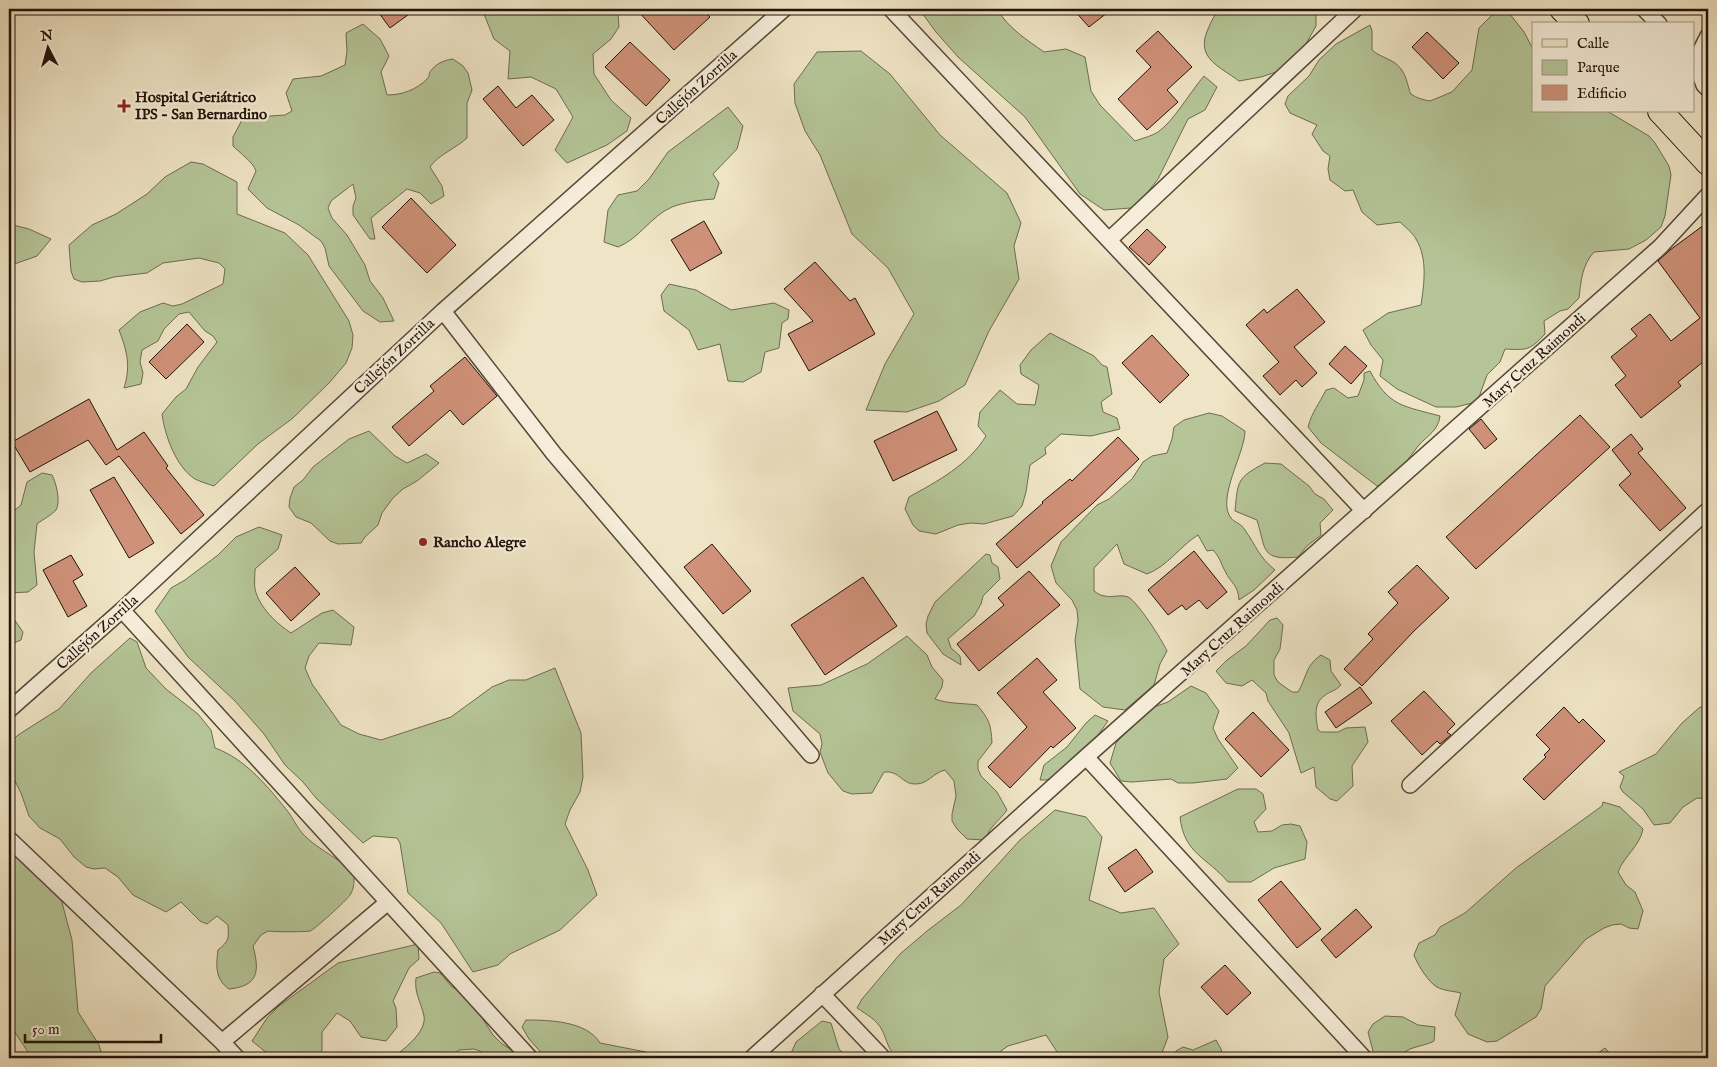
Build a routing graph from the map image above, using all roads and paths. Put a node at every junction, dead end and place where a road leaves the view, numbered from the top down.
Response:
1 (784, 9) edge
2 (891, 9) edge
3 (1355, 9) edge
4 (1562, 9) edge
5 (1644, 9) edge
6 (1575, 22) edge
7 (1657, 22) edge
8 (1708, 36) edge
9 (1694, 61) edge
10 (1708, 89) edge
11 (1661, 112) edge
12 (1708, 163) edge
13 (1708, 195) edge
14 (1109, 240) junction
15 (443, 311) junction
16 (1708, 510) edge
17 (1364, 511) junction
18 (122, 610) junction
19 (9, 710) edge
20 (811, 755) dead end
21 (1086, 757) junction
22 (1410, 785) dead end
23 (9, 838) edge
24 (388, 902) junction
25 (822, 994) junction
26 (222, 1042) junction
27 (236, 1058) edge
28 (530, 1058) edge
29 (752, 1058) edge
30 (883, 1058) edge
31 (1364, 1058) edge

1 - 15 street, Callejón Zorrilla
2 - 14 street
3 - 14 street
4 - 6 main road
5 - 7 street
8 - 9 street
9 - 10 street
11 - 12 main road
13 - 17 street, Mary Cruz Raimondi
14 - 17 street
15 - 18 street, Callejón Zorrilla
15 - 20 street
16 - 22 street
17 - 21 street, Mary Cruz Raimondi
18 - 19 street, Callejón Zorrilla
18 - 24 street
21 - 25 street, Mary Cruz Raimondi
21 - 31 street
23 - 26 street
24 - 26 street
24 - 28 street
25 - 29 street, Mary Cruz Raimondi
25 - 30 street
26 - 27 street

